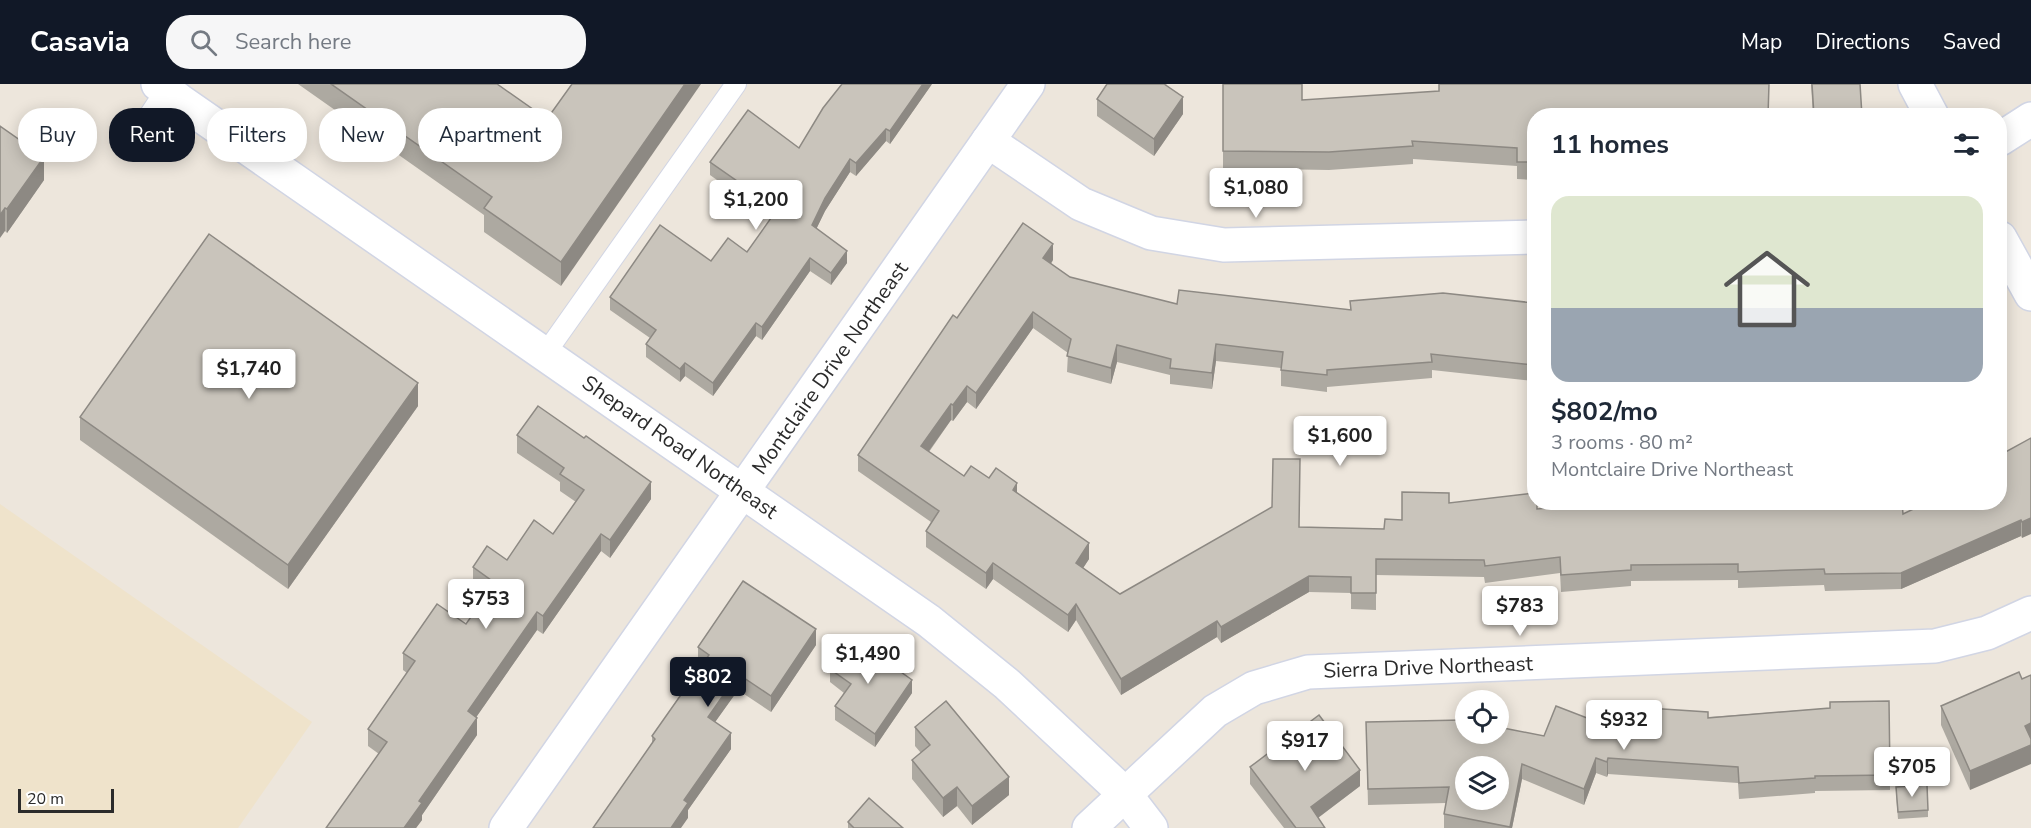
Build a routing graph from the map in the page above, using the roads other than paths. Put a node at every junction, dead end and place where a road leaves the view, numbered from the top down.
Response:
1 (736, 84) edge
2 (1028, 84) edge
3 (1915, 84) edge
4 (168, 92) edge
5 (156, 108) edge
6 (1928, 108) edge
7 (2031, 119) edge
8 (2007, 134) edge
9 (988, 141) junction
10 (1527, 237) edge
11 (2007, 251) edge
12 (2031, 294) edge
13 (545, 354) junction
14 (743, 492) junction
15 (2031, 614) edge
16 (1125, 794) junction
17 (506, 828) edge
18 (1089, 828) edge
19 (1151, 828) edge

1 - 13 lane
2 - 9 street, Montclaire Drive Northeast
3 - 6 street
4 - 5 lane
4 - 13 street, Shepard Road Northeast
7 - 8 street
9 - 10 street
9 - 14 street, Montclaire Drive Northeast
11 - 12 street
13 - 14 street, Shepard Road Northeast
14 - 16 street, Shepard Road Northeast
14 - 17 street, Montclaire Drive Northeast
15 - 16 street, Sierra Drive Northeast
16 - 18 street, Sierra Drive Northeast
16 - 19 street, Shepard Road Northeast

